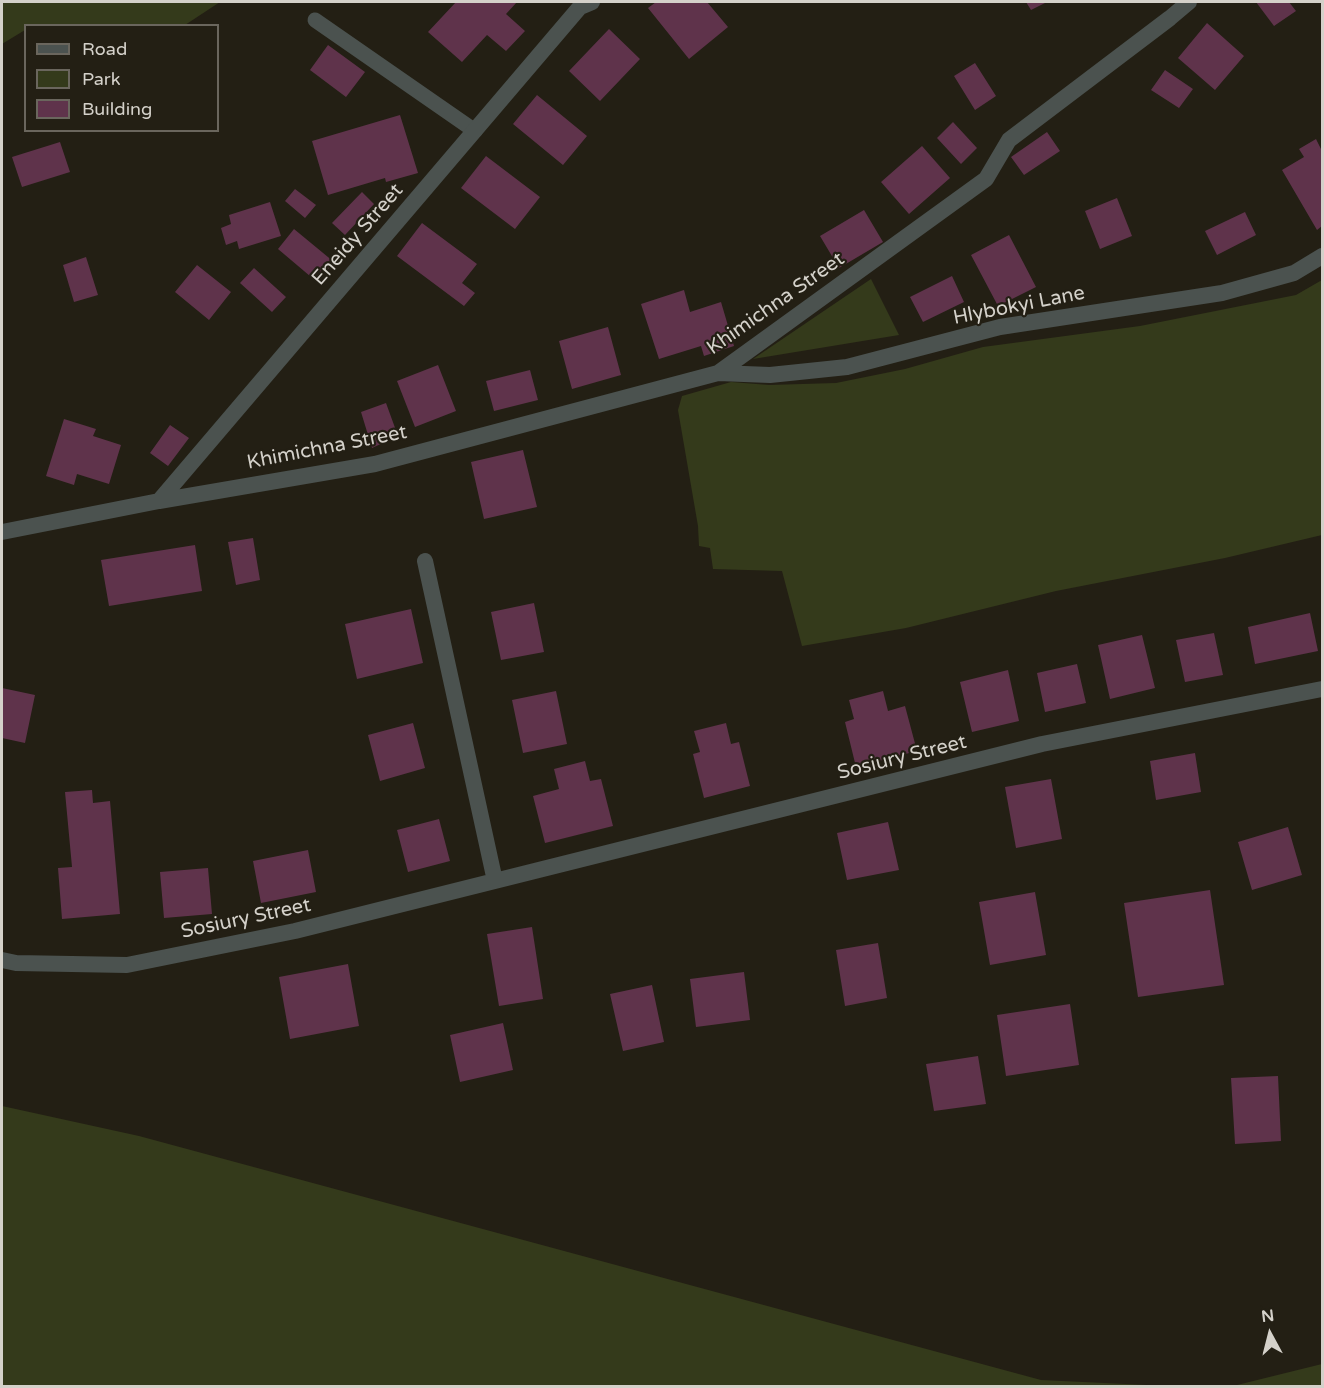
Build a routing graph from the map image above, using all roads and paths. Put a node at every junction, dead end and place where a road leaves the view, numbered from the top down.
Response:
1 (1189, 2) edge
2 (584, 3) edge
3 (315, 20) dead end
4 (475, 131) junction
5 (1323, 256) edge
6 (718, 373) junction
7 (159, 501) junction
8 (2, 532) edge
9 (426, 561) dead end
10 (1323, 689) edge
11 (495, 881) junction
12 (2, 960) edge

1 - 6 street, Khimichna Street
2 - 4 street, Eneidy Street
3 - 4 lane
4 - 7 street, Eneidy Street
5 - 6 street, Hlybokyi Lane
6 - 7 street, Khimichna Street
7 - 8 street
9 - 11 street
10 - 11 street, Sosiury Street
11 - 12 street, Sosiury Street

